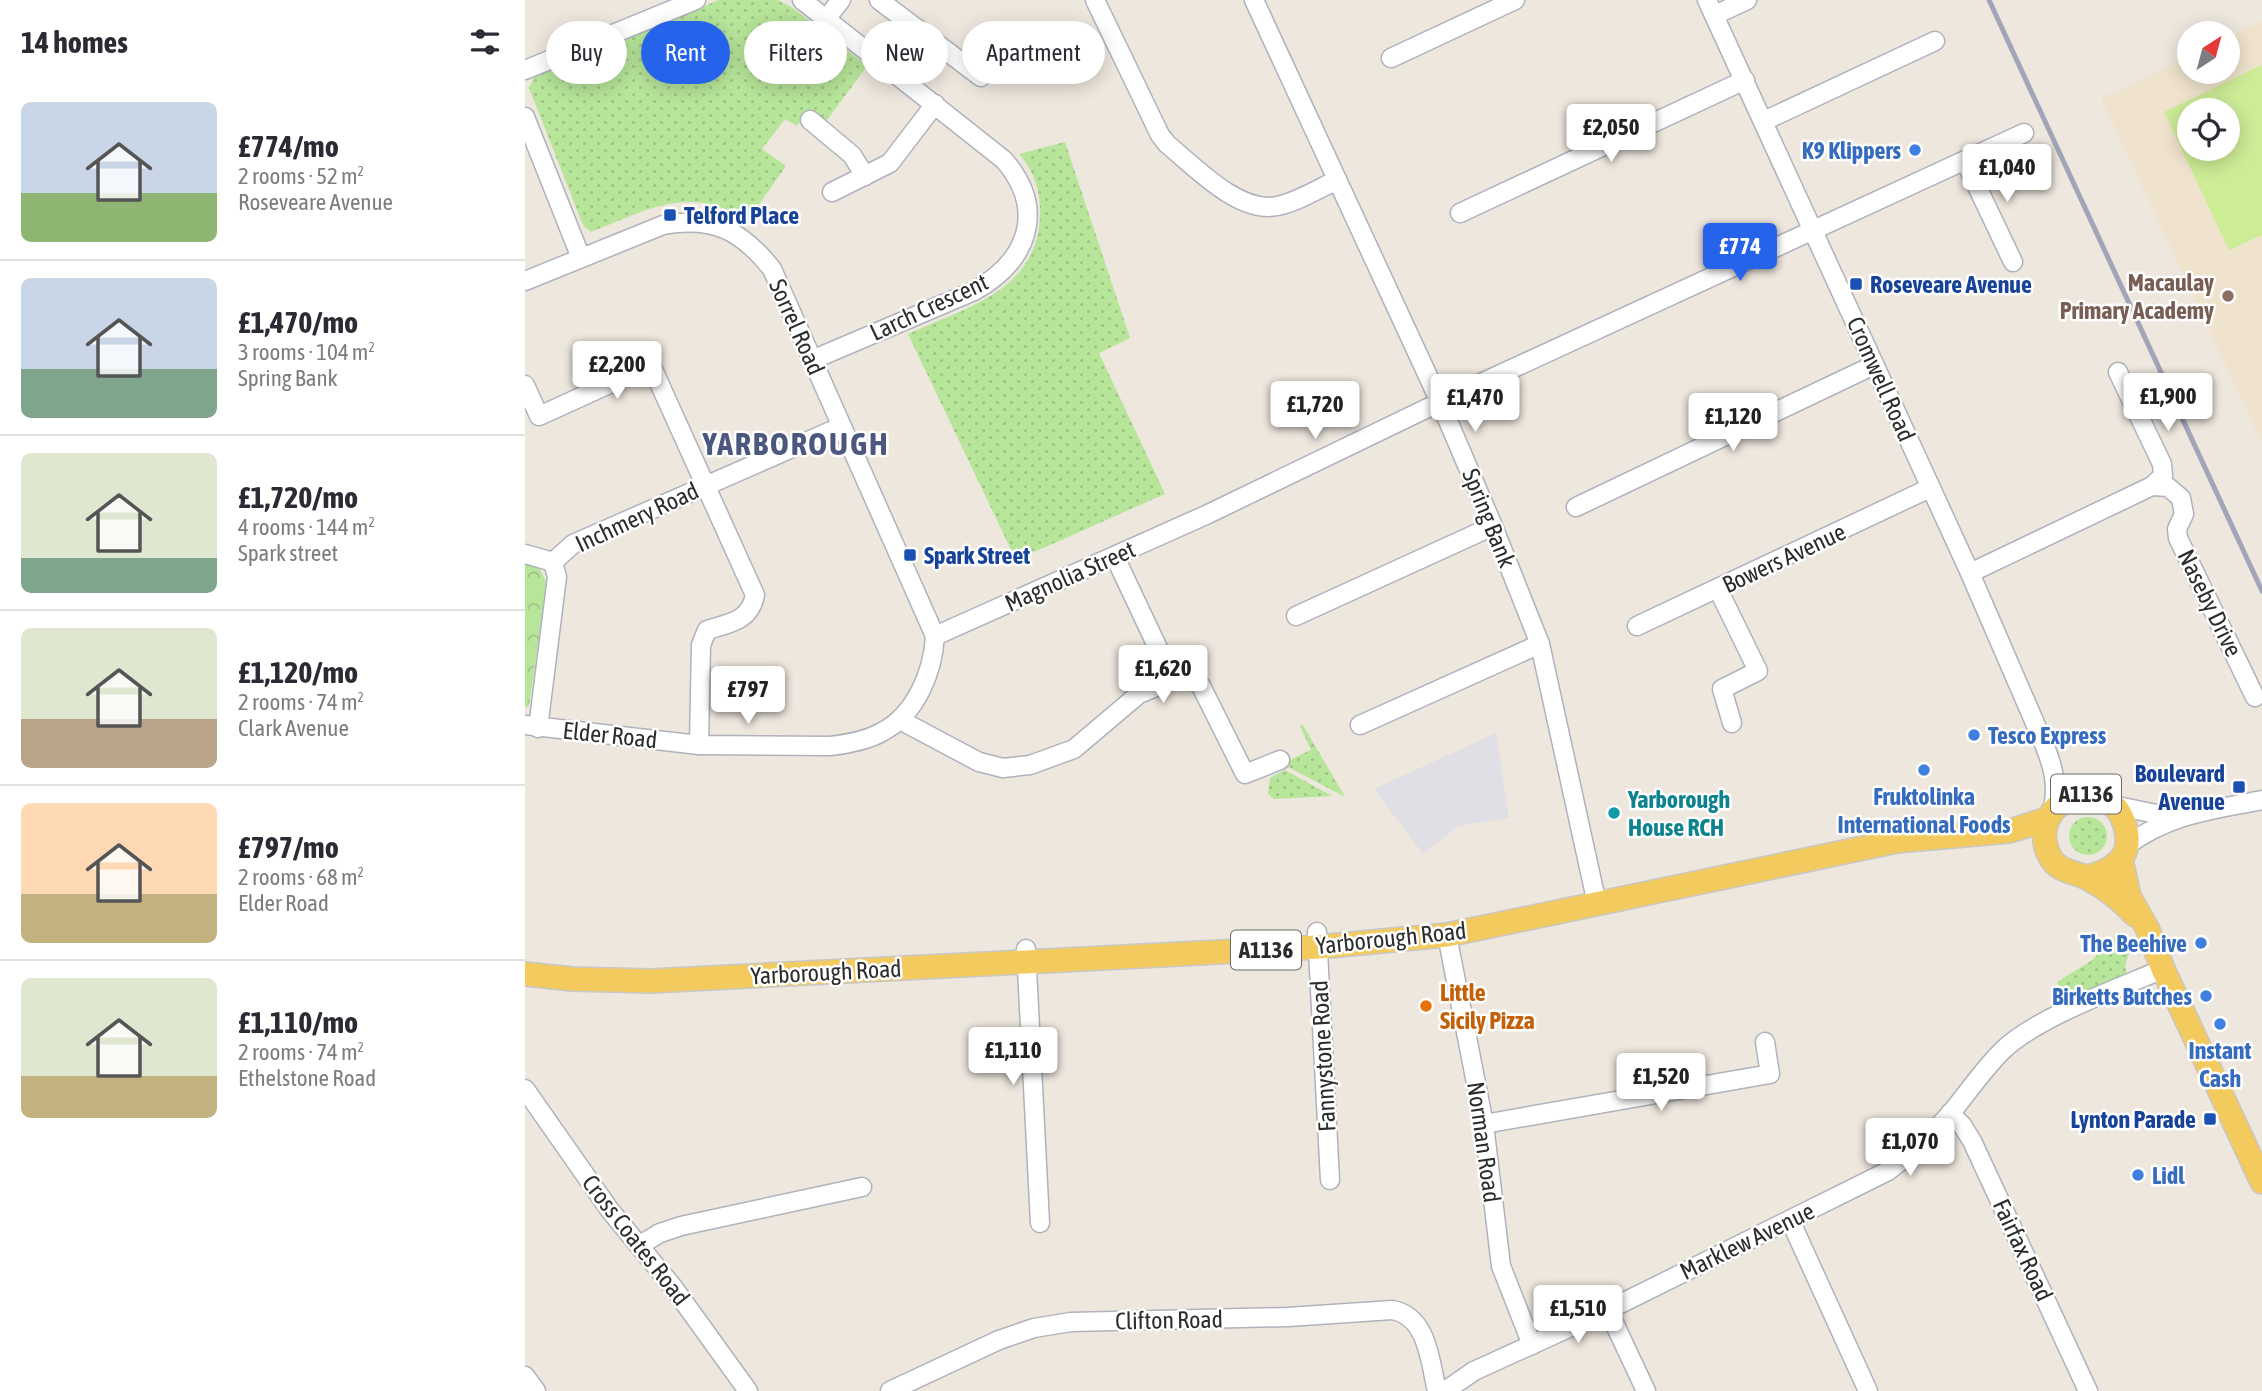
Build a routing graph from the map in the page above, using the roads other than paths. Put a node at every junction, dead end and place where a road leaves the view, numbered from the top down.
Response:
1 (696, 0) edge
2 (802, 0) edge
3 (841, 0) edge
4 (879, 0) edge
5 (1095, 0) edge
6 (1254, 0) edge
7 (1515, 0) edge
8 (1747, 0) edge
9 (1711, 8) edge
10 (826, 19) junction
11 (1935, 41) dead end
12 (1391, 58) dead end
13 (962, 63) edge
14 (525, 70) edge
15 (1745, 80) junction
16 (935, 104) junction
17 (525, 117) edge
18 (810, 120) dead end
19 (1764, 121) junction
20 (2024, 133) dead end
21 (1965, 161) junction
22 (865, 176) junction
23 (1337, 180) junction
24 (832, 192) dead end
25 (1460, 213) dead end
26 (1813, 228) junction
27 (581, 258) junction
28 (2013, 262) dead end
29 (525, 281) edge
30 (812, 360) junction
31 (1874, 365) junction
32 (2118, 372) dead end
33 (525, 385) edge
34 (1440, 402) junction
35 (840, 427) junction
36 (707, 485) junction
37 (2152, 486) junction
38 (1930, 488) junction
39 (1576, 507) dead end
40 (1493, 526) junction
41 (525, 554) edge
42 (1115, 556) junction
43 (553, 562) junction
44 (1970, 573) junction
45 (1718, 589) junction
46 (1296, 616) dead end
47 (1637, 626) dead end
48 (935, 636) junction
49 (1540, 644) junction
50 (1173, 680) junction
51 (2255, 697) dead end
52 (899, 720) junction
53 (1732, 723) dead end
54 (1360, 725) dead end
55 (531, 726) edge
56 (699, 745) junction
57 (1280, 760) dead end
58 (2051, 760) junction
59 (2087, 794) junction
60 (2262, 800) edge
61 (2113, 805) junction
62 (2200, 812) junction
63 (2050, 814) junction
64 (1997, 832) junction
65 (2123, 853) junction
66 (2056, 865) junction
67 (2085, 877) junction
68 (1597, 904) junction
69 (2147, 928) junction
70 (1447, 935) junction
71 (1317, 939) junction
72 (1026, 956) junction
73 (2163, 969) junction
74 (525, 974) edge
75 (1765, 1042) dead end
76 (525, 1089) edge
77 (1950, 1113) junction
78 (1484, 1124) junction
79 (1329, 1180) dead end
80 (2262, 1182) edge
81 (862, 1187) dead end
82 (1790, 1220) junction
83 (1040, 1223) dead end
84 (641, 1245) junction
85 (1608, 1310) junction
86 (1532, 1345) junction
87 (525, 1376) edge
88 (536, 1391) edge
89 (748, 1391) edge
90 (890, 1391) edge
91 (1437, 1391) edge
92 (1445, 1391) edge
93 (1646, 1391) edge
94 (1868, 1391) edge
95 (2088, 1391) edge

1 - 14 street
2 - 10 street, Larch Crescent
3 - 10 street
4 - 13 street
5 - 23 street
6 - 23 street, Spring Bank
7 - 12 street
8 - 9 street
9 - 15 street, Cromwell Road
10 - 16 street, Larch Crescent
11 - 19 street
15 - 19 street, Cromwell Road
15 - 25 street
16 - 22 street
16 - 30 street, Larch Crescent
17 - 27 street
18 - 22 street
19 - 26 street, Cromwell Road
20 - 21 street
21 - 26 street
21 - 28 street
22 - 24 street
23 - 34 street, Spring Bank
26 - 31 street, Cromwell Road
26 - 34 street
27 - 29 street, Sorrel Road
27 - 30 street, Sorrel Road
30 - 35 street, Sorrel Road
31 - 38 street, Cromwell Road
31 - 39 street
32 - 37 street
33 - 36 street
34 - 40 street, Spring Bank
34 - 42 street, Magnolia Street
35 - 36 street, Inchmery Road
35 - 48 street, Sorrel Road
36 - 43 street, Inchmery Road
36 - 56 street
37 - 44 street
37 - 51 street, Naseby Drive
38 - 44 street, Cromwell Road
38 - 45 street, Bowers Avenue
40 - 46 street
40 - 49 street, Spring Bank
41 - 43 street
42 - 48 street, Magnolia Street
42 - 50 street
43 - 55 street
44 - 58 street, Cromwell Road
45 - 47 street, Bowers Avenue
45 - 53 street
48 - 52 street, Elder Road
49 - 54 street
49 - 68 street, Spring Bank
50 - 52 street
50 - 57 street
52 - 56 street, Elder Road
55 - 56 street, Elder Road
58 - 59 street, Cromwell Road
58 - 63 street, Cromwell Road
59 - 61 main road, A1136
59 - 63 main road, A1136
60 - 62 street
61 - 62 street
61 - 65 main road, A1136
62 - 65 street
63 - 64 main road, Yarborough Road / A1136
63 - 66 main road, A1136
64 - 66 main road, Yarborough Road
64 - 68 main road, Yarborough Road / A1136
65 - 67 main road
65 - 69 main road, A1136
66 - 67 main road, A1136
67 - 69 main road, A1136
68 - 70 main road, Yarborough Road / A1136
69 - 73 main road, A1136
70 - 71 main road, Yarborough Road / A1136
70 - 78 street, Norman Road
71 - 72 main road, Yarborough Road / A1136
71 - 79 street, Fannystone Road
72 - 74 main road, Yarborough Road / A1136
72 - 83 street
73 - 77 street, Marklew Avenue
73 - 80 main road, A1136
75 - 78 street
76 - 84 street, Cross Coates Road
77 - 82 street, Marklew Avenue
77 - 95 street, Fairfax Road
78 - 86 street, Norman Road
81 - 84 street
82 - 85 street, Marklew Avenue
82 - 94 street
84 - 89 street, Cross Coates Road
85 - 86 street, Marklew Avenue
85 - 93 street
86 - 92 street, Marklew Avenue
87 - 88 street
90 - 91 street, Clifton Road

